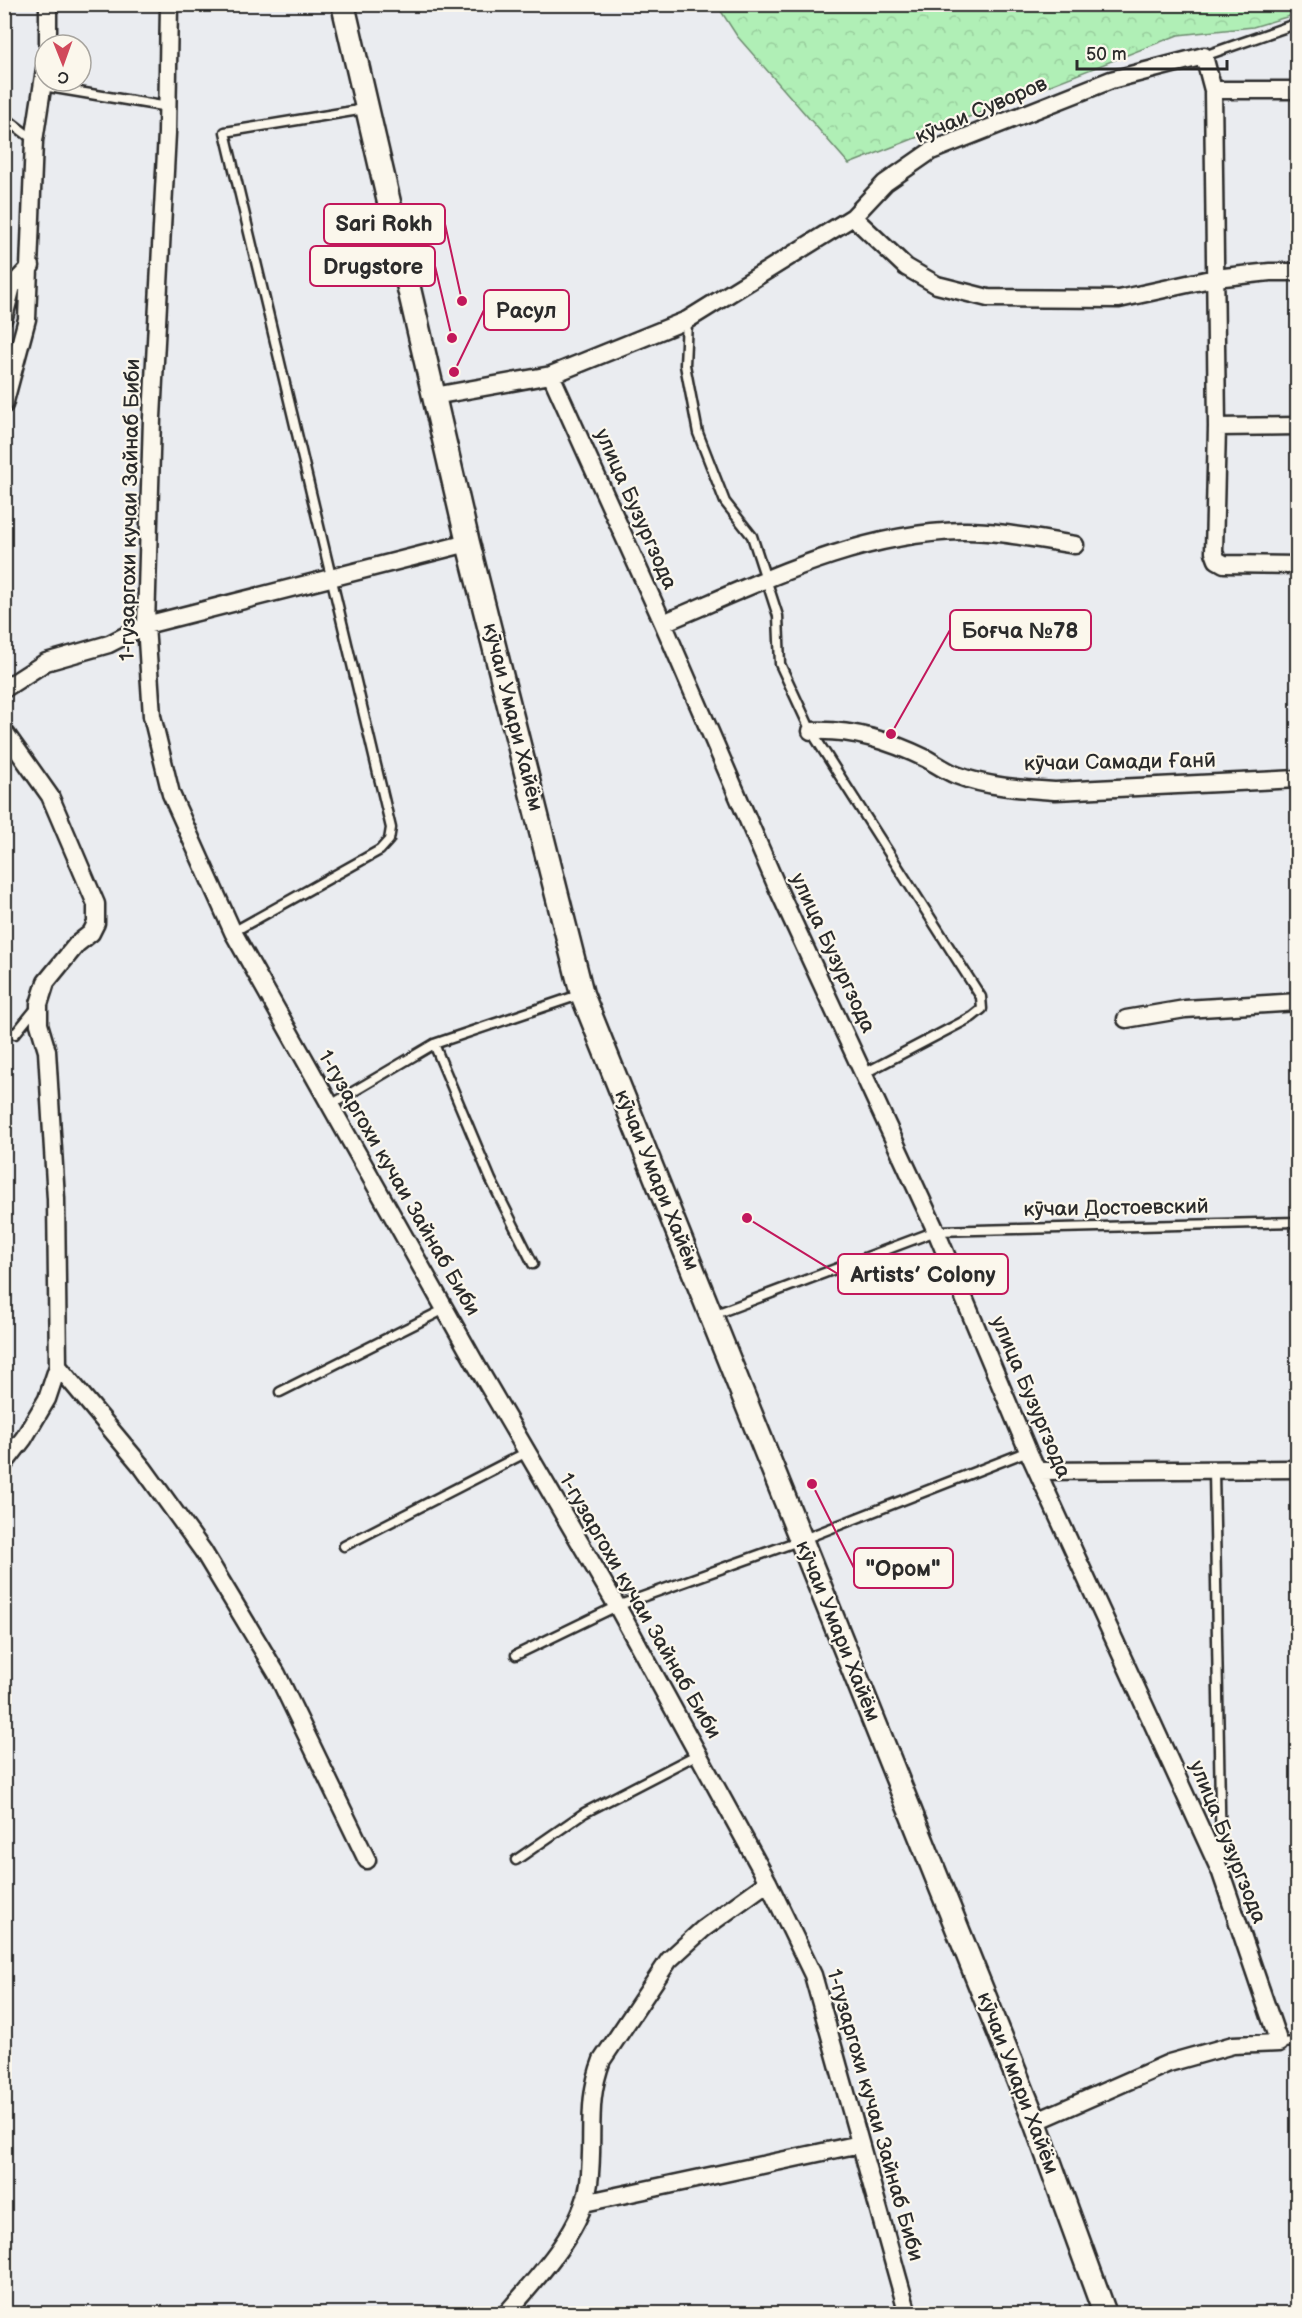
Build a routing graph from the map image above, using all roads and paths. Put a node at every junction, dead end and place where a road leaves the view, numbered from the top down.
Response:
1 (48, 4) edge
2 (169, 4) edge
3 (343, 4) edge
4 (1298, 23) edge
5 (48, 33) edge
6 (1204, 56) junction
7 (1213, 90) junction
8 (1298, 90) edge
9 (41, 93) edge
10 (84, 93) edge
11 (168, 107) junction
12 (368, 108) junction
13 (4, 117) edge
14 (34, 141) junction
15 (853, 218) junction
16 (30, 266) junction
17 (1298, 272) edge
18 (1215, 278) junction
19 (4, 317) edge
20 (687, 320) junction
21 (550, 375) junction
22 (434, 396) junction
23 (4, 405) edge
24 (1298, 426) edge
25 (1217, 427) junction
26 (468, 543) junction
27 (1075, 545) dead end
28 (1298, 565) edge
29 (332, 580) junction
30 (766, 580) junction
31 (663, 623) junction
32 (146, 624) junction
33 (4, 689) edge
34 (4, 731) edge
35 (811, 731) junction
36 (1298, 779) edge
37 (232, 932) junction
38 (582, 994) junction
39 (1298, 1002) edge
40 (39, 1004) junction
41 (1126, 1019) dead end
42 (4, 1034) edge
43 (434, 1044) junction
44 (863, 1074) junction
45 (329, 1106) junction
46 (1298, 1222) edge
47 (936, 1232) junction
48 (533, 1264) dead end
49 (445, 1309) junction
50 (712, 1316) junction
51 (58, 1366) junction
52 (280, 1392) dead end
53 (1028, 1450) junction
54 (527, 1452) junction
55 (4, 1464) edge
56 (1298, 1469) edge
57 (1214, 1470) junction
58 (1038, 1471) junction
59 (801, 1540) junction
60 (344, 1546) dead end
61 (617, 1606) junction
62 (516, 1655) dead end
63 (698, 1754) junction
64 (366, 1860) dead end
65 (516, 1860) dead end
66 (1221, 1873) junction
67 (768, 1882) junction
68 (1298, 2042) edge
69 (1279, 2043) junction
70 (1035, 2122) junction
71 (860, 2144) junction
72 (584, 2203) junction
73 (506, 2313) edge
74 (908, 2313) edge
75 (1106, 2313) edge

1 - 5 street
2 - 11 street, 1-гузаргохи кучаи Зайнаб Биби
3 - 12 main road, кӯчаи Умари Хайём
4 - 6 lane, кӯчаи Суворов
6 - 7 street
6 - 15 street, кӯчаи Суворов
7 - 8 street
7 - 18 street
9 - 14 street
10 - 11 lane
11 - 32 street, 1-гузаргохи кучаи Зайнаб Биби
12 - 22 main road, кӯчаи Умари Хайём
12 - 29 lane
13 - 14 lane
14 - 16 street
15 - 18 street
15 - 20 street, кӯчаи Суворов
16 - 19 street
16 - 23 street
17 - 18 street
18 - 25 street
20 - 21 street, кӯчаи Суворов
20 - 30 lane
21 - 22 street, кӯчаи Суворов
21 - 31 street, улица Бузургзода
22 - 26 main road, кӯчаи Умари Хайём
24 - 25 street
25 - 28 street
26 - 29 street
26 - 38 main road, кӯчаи Умари Хайём
27 - 30 street
29 - 32 street
29 - 37 lane
30 - 31 street
30 - 35 lane
31 - 44 street, улица Бузургзода
32 - 33 street
32 - 37 street, 1-гузаргохи кучаи Зайнаб Биби
34 - 40 street
35 - 36 street, кӯчаи Самади Ғанӣ
35 - 44 lane
37 - 45 street, 1-гузаргохи кучаи Зайнаб Биби
38 - 43 lane
38 - 50 main road, кӯчаи Умари Хайём
39 - 41 street
40 - 42 lane
40 - 51 street
43 - 45 lane
43 - 48 lane
44 - 47 street, улица Бузургзода
45 - 49 street, 1-гузаргохи кучаи Зайнаб Биби
46 - 47 lane, кӯчаи Достоевский
47 - 50 lane, кӯчаи Достоевский
47 - 53 street, улица Бузургзода
49 - 52 lane
49 - 54 street, 1-гузаргохи кучаи Зайнаб Биби
50 - 59 main road, кӯчаи Умари Хайём
51 - 55 street
51 - 64 street
53 - 58 street, улица Бузургзода
53 - 59 lane
54 - 60 lane
54 - 61 street, 1-гузаргохи кучаи Зайнаб Биби
56 - 57 street
57 - 58 street
57 - 66 lane
58 - 66 street, улица Бузургзода
59 - 61 lane
59 - 70 main road, кӯчаи Умари Хайём
61 - 62 lane
61 - 63 street, 1-гузаргохи кучаи Зайнаб Биби
63 - 65 lane
63 - 67 street, 1-гузаргохи кучаи Зайнаб Биби
66 - 69 street, улица Бузургзода
67 - 71 street, 1-гузаргохи кучаи Зайнаб Биби
67 - 72 street
68 - 69 lane
69 - 70 street
70 - 75 main road, кӯчаи Умари Хайём
71 - 72 street
71 - 74 street, 1-гузаргохи кучаи Зайнаб Биби
72 - 73 street

